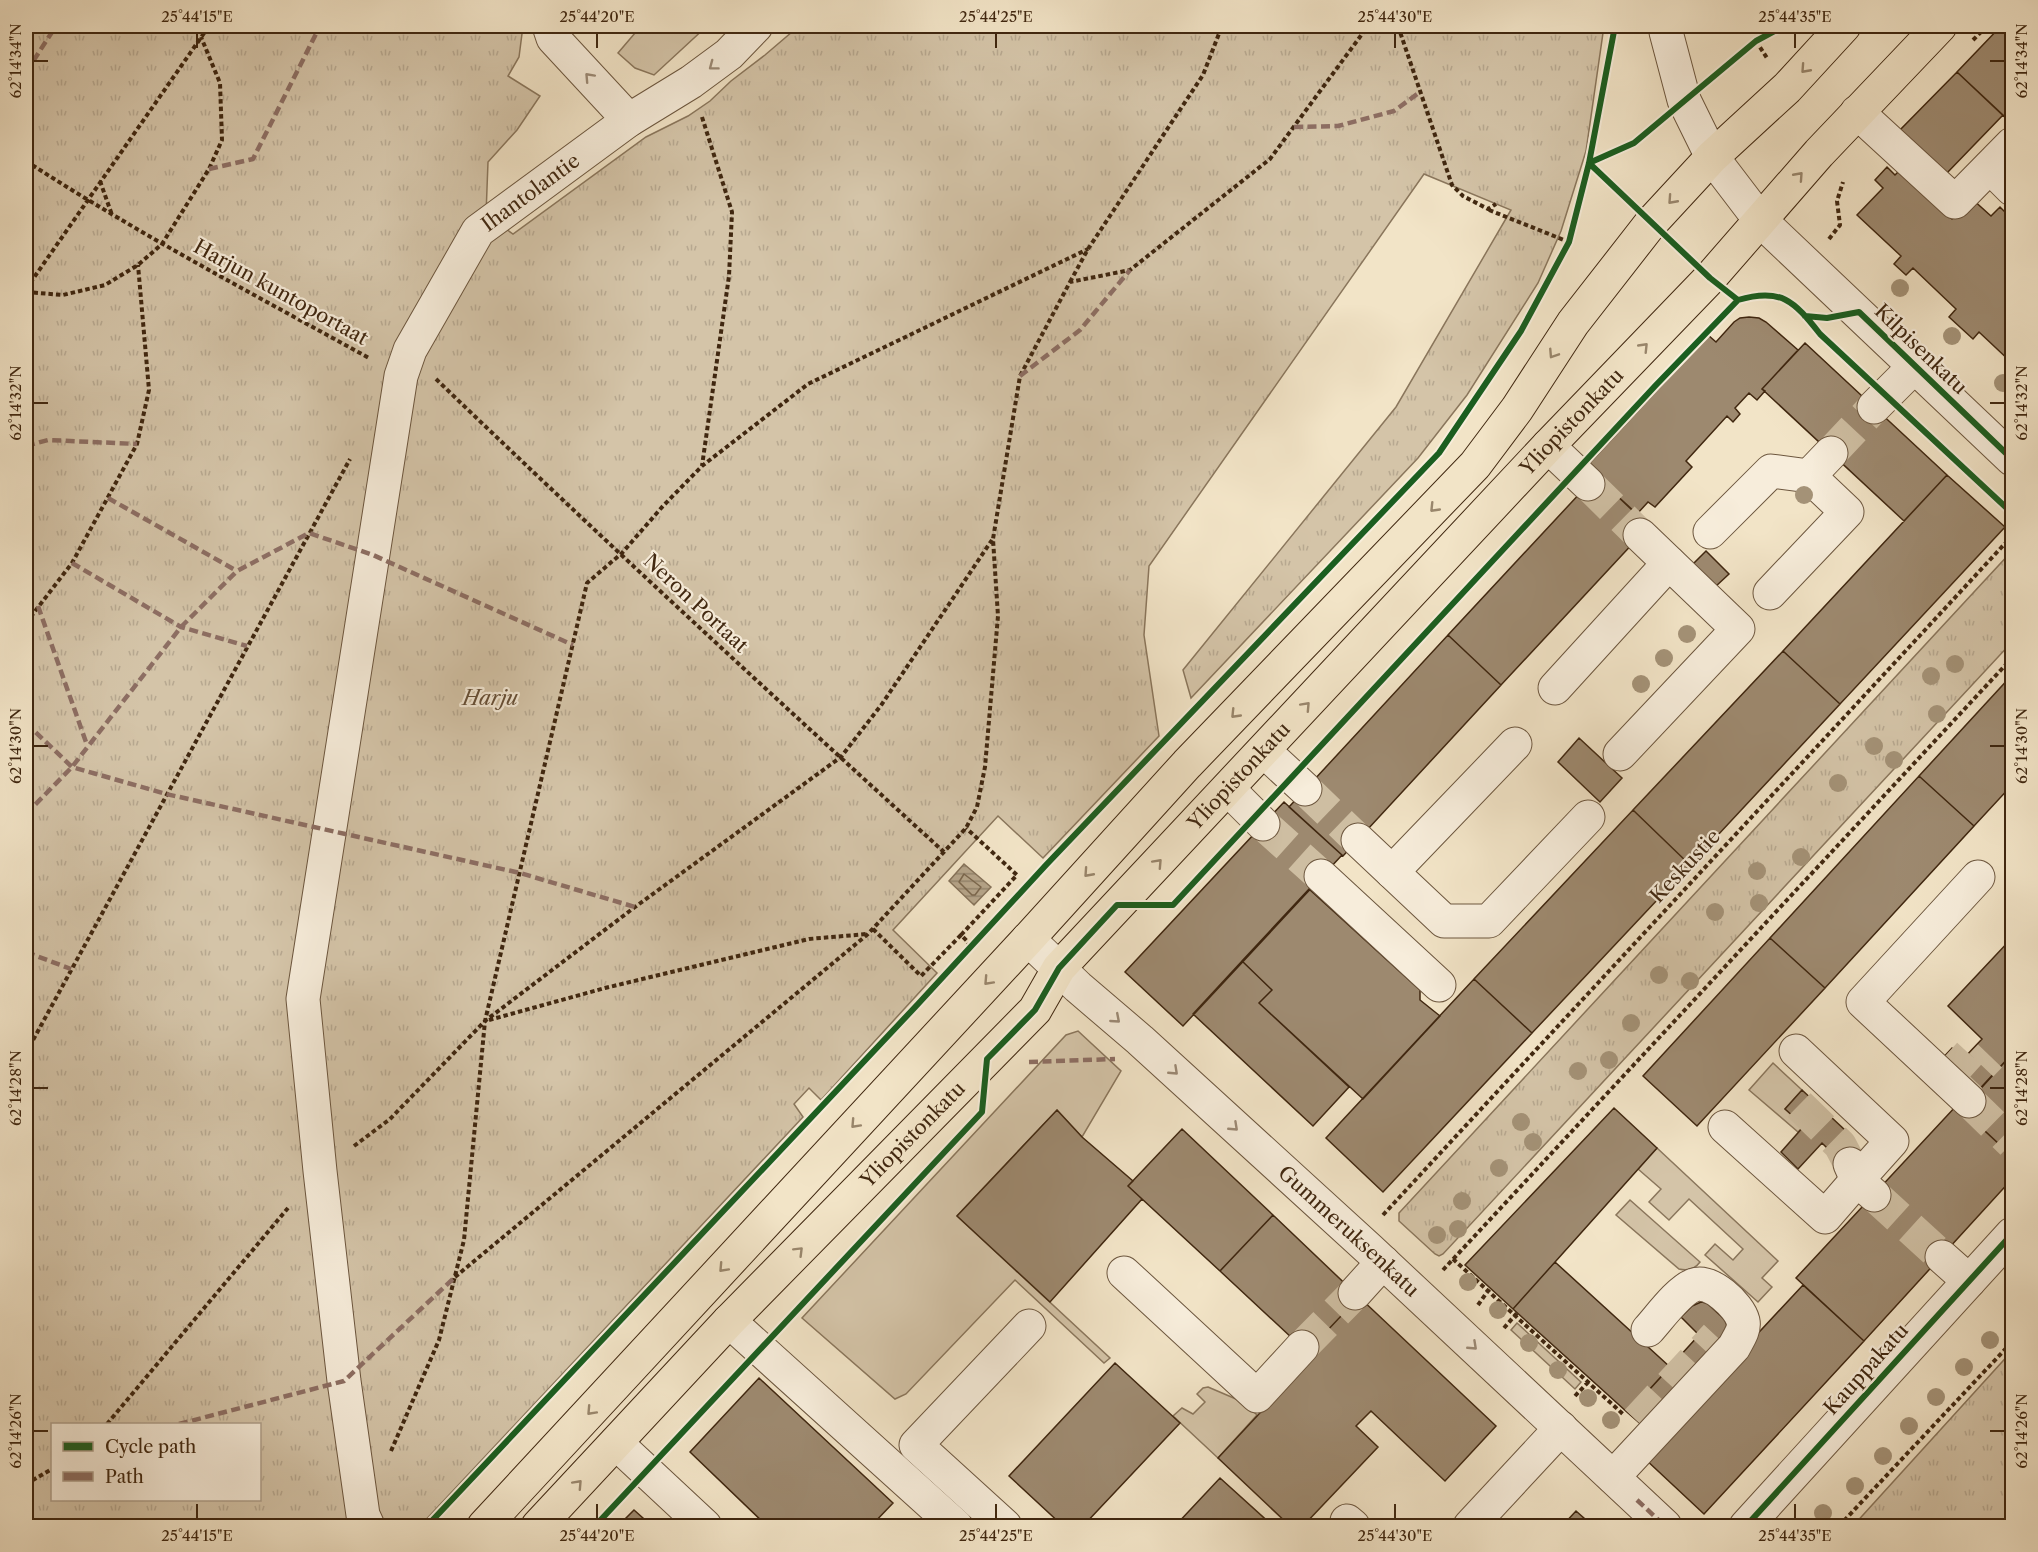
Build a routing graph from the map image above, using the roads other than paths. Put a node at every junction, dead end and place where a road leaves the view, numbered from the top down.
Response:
1 (549, 26) edge
2 (756, 26) edge
3 (1666, 26) edge
4 (1844, 26) edge
5 (1940, 26) edge
6 (1857, 112) junction
7 (628, 120) junction
8 (2013, 144) edge
9 (1712, 157) junction
10 (2001, 178) edge
11 (1760, 220) junction
12 (1915, 366) junction
13 (1874, 407) tunnel mouth
14 (1548, 446) junction
15 (2013, 459) edge
16 (1588, 484) tunnel mouth
17 (1710, 532) dead end
18 (1640, 536) tunnel mouth
19 (1669, 563) junction
20 (1770, 593) dead end
21 (1555, 688) dead end
22 (1515, 744) dead end
23 (1263, 751) junction
24 (1620, 754) dead end
25 (1228, 789) junction
26 (1305, 789) tunnel mouth
27 (1588, 817) dead end
28 (1263, 824) tunnel mouth
29 (1358, 840) tunnel mouth
30 (1392, 872) junction
31 (1321, 876) tunnel mouth
32 (1978, 877) dead end
33 (1028, 939) junction
34 (1059, 968) junction
35 (1439, 985) dead end
36 (1875, 989) junction
37 (1796, 1052) dead end
38 (1946, 1055) tunnel mouth
39 (1969, 1101) tunnel mouth
40 (1725, 1127) dead end
41 (2013, 1234) edge
42 (1942, 1257) tunnel mouth
43 (1383, 1262) junction
44 (1124, 1274) dead end
45 (1969, 1281) junction
46 (1355, 1293) tunnel mouth
47 (729, 1321) junction
48 (1029, 1326) dead end
49 (1648, 1330) dead end
50 (1302, 1347) tunnel mouth
51 (1635, 1422) tunnel mouth
52 (1561, 1428) junction
53 (616, 1443) junction
54 (1606, 1470) junction
55 (368, 1527) edge
56 (484, 1527) edge
57 (538, 1527) edge
58 (705, 1527) edge
59 (956, 1527) edge
60 (1005, 1527) edge
61 (1470, 1527) edge
62 (1665, 1527) edge
63 (1746, 1527) edge

7 -> 1 street
2 -> 7 street, Ihantolantie
3 - 9 street, Kilpisenkatu
4 -> 9 main road
5 - 6 main road, Yliopistonkatu
6 - 10 street
11 -> 6 main road, Yliopistonkatu
7 - 55 street, Ihantolantie
8 - 10 street
9 - 11 street, Kilpisenkatu
9 -> 33 main road
11 - 12 street, Kilpisenkatu
14 -> 11 main road, Yliopistonkatu
12 - 13 street
12 - 15 street, Kilpisenkatu
14 - 16 street
23 -> 14 main road, Yliopistonkatu
17 - 20 street
18 - 19 street
19 - 21 street
19 - 24 street
22 - 30 street
23 - 25 main road, Yliopistonkatu
23 - 26 street
25 - 28 street
34 -> 25 main road, Yliopistonkatu
27 - 30 street
29 - 30 street
31 - 35 street
32 - 36 street
33 - 34 street, Gummeruksenkatu
33 -> 56 main road
34 -> 43 street, Gummeruksenkatu
47 -> 34 main road, Yliopistonkatu
36 - 38 street
36 - 39 street
37 - 40 street
41 - 45 street, Kauppakatu
42 - 45 street
43 - 46 street
43 -> 52 street, Gummeruksenkatu
44 - 50 street
45 - 63 street, Kauppakatu
47 - 53 main road, Yliopistonkatu
47 - 59 street
48 - 60 street
49 - 54 street
51 - 54 street
52 - 54 street, Gummeruksenkatu
52 - 61 street
57 -> 53 main road, Yliopistonkatu
53 - 58 street
54 - 62 street, Gummeruksenkatu

